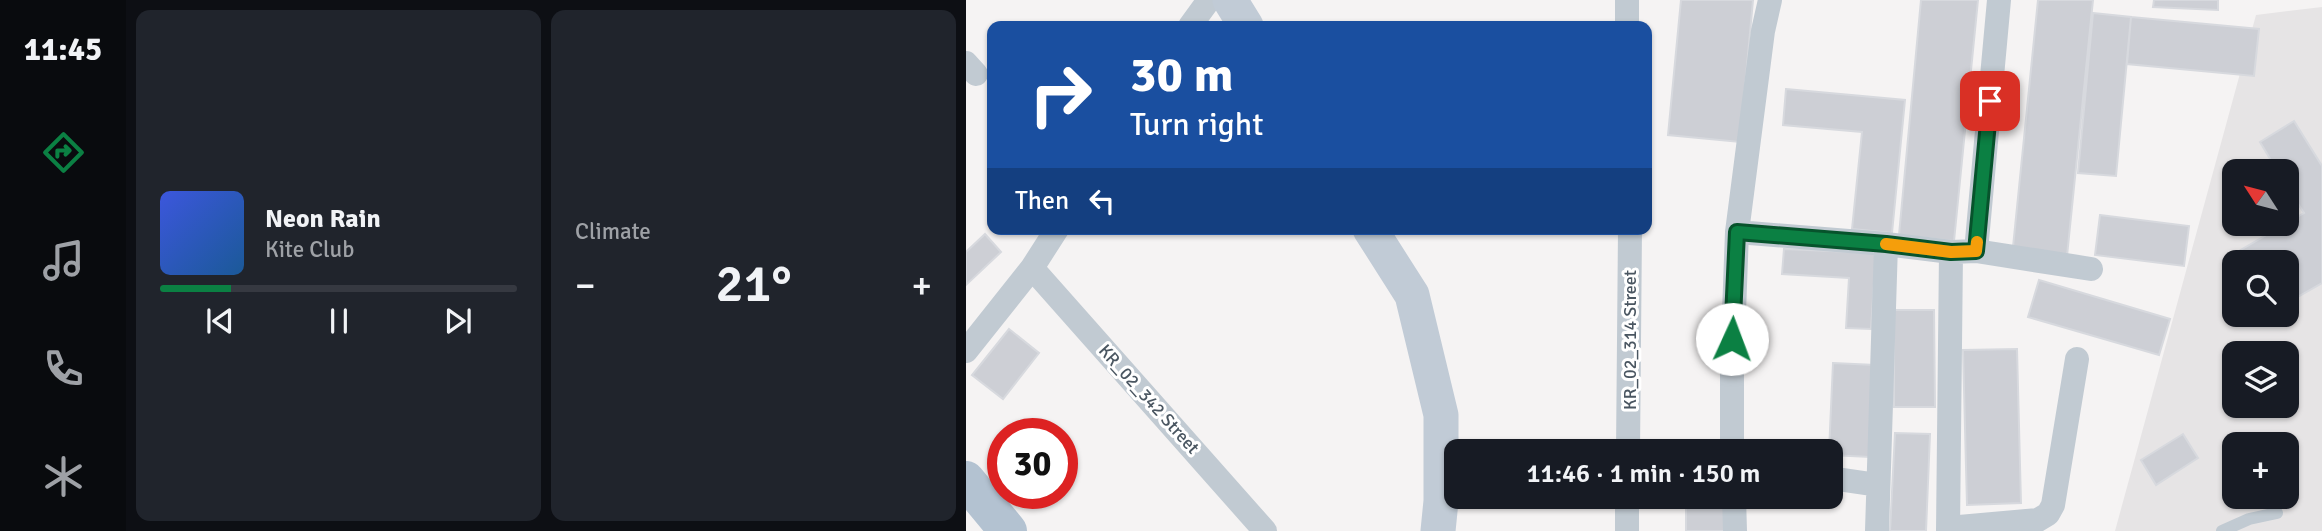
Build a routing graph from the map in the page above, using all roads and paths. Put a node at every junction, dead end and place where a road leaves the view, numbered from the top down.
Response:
1 (1209, 0) edge
2 (1230, 0) edge
3 (1627, 0) edge
4 (1770, 0) edge
5 (1999, 0) edge
6 (1194, 21) edge
7 (1243, 21) edge
8 (1627, 21) edge
9 (1737, 232) junction
10 (1053, 235) edge
11 (1374, 235) edge
12 (1630, 235) edge
13 (1886, 244) junction
14 (1976, 251) junction
15 (1951, 252) junction
16 (1032, 268) junction
17 (2091, 269) dead end
18 (966, 351) edge
19 (2077, 359) dead end
20 (1628, 439) edge
21 (1732, 439) edge
22 (966, 480) edge
23 (1843, 480) edge
24 (1878, 485) junction
25 (1628, 509) edge
26 (1734, 509) edge
27 (2277, 513) dead end
28 (1948, 529) edge
29 (1009, 531) edge
30 (1265, 531) edge
31 (1438, 531) edge
32 (1627, 531) edge
33 (1735, 531) edge
34 (1877, 531) edge
35 (2222, 531) edge

1 - 6 street
2 - 7 street
3 - 8 street
4 - 9 street
5 - 14 street
9 - 13 street
9 - 21 street
10 - 16 street
11 - 31 street
12 - 20 street, KR_02_314 Street
13 - 15 street
13 - 24 street
14 - 15 street
14 - 17 street
15 - 28 street
16 - 18 street
16 - 30 street, KR_02_342 Street
19 - 28 street
22 - 29 main road
23 - 24 street
24 - 34 street
25 - 32 street
26 - 33 street
27 - 35 lane

